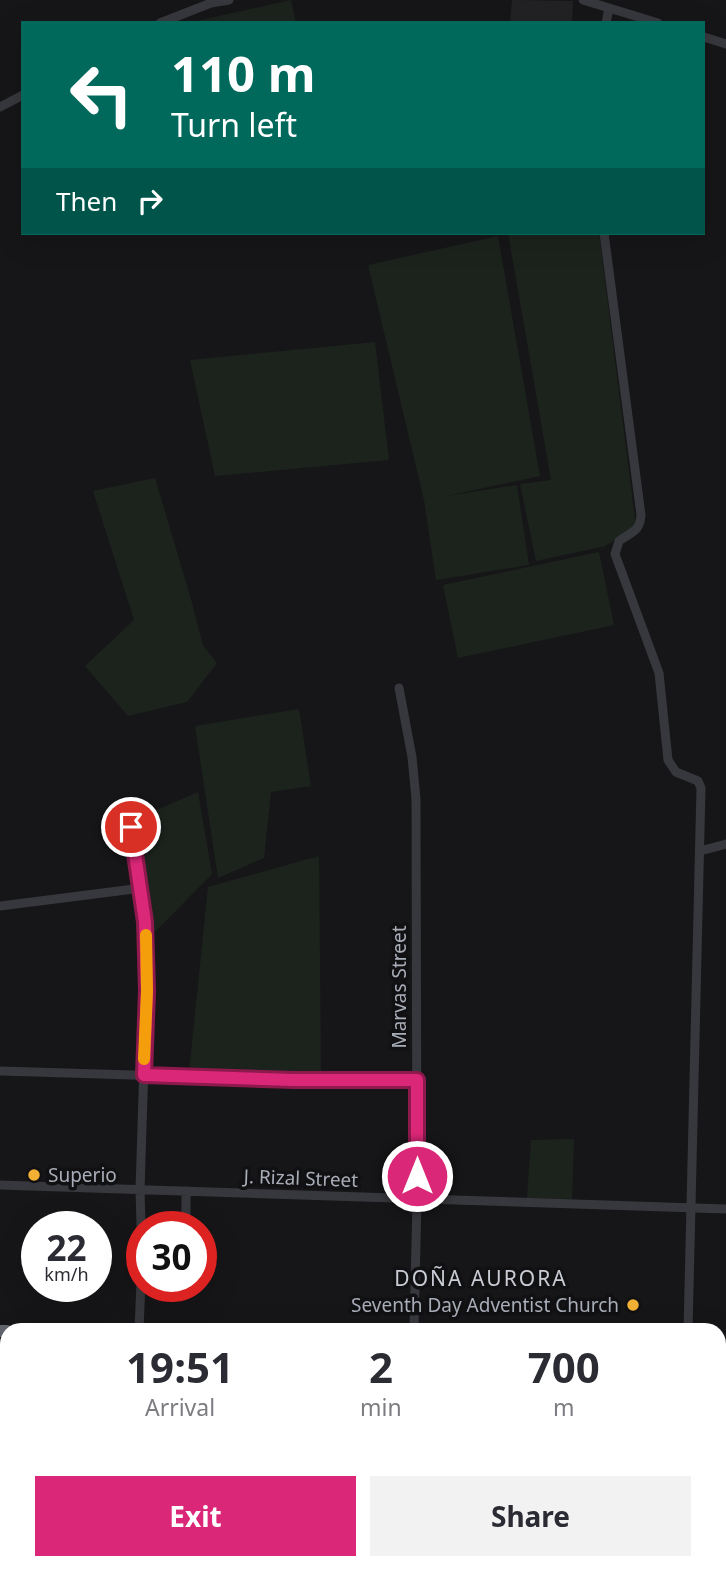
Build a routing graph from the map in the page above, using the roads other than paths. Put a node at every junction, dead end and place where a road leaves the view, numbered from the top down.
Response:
1 (229, 0) edge
2 (583, 0) edge
3 (609, 8) junction
4 (165, 21) edge
5 (606, 21) edge
6 (651, 21) edge
7 (705, 37) edge
8 (726, 44) edge
9 (21, 96) edge
10 (0, 107) edge
11 (604, 235) edge
12 (399, 688) dead end
13 (131, 827) dead end
14 (726, 844) edge
15 (700, 850) junction
16 (142, 888) junction
17 (0, 906) edge
18 (0, 1071) edge
19 (144, 1075) junction
20 (417, 1080) junction
21 (0, 1185) edge
22 (140, 1190) junction
23 (186, 1191) junction
24 (417, 1200) junction
25 (691, 1208) junction
26 (726, 1209) edge
27 (186, 1211) edge
28 (139, 1323) edge
29 (414, 1323) edge
30 (688, 1323) edge

1 - 4 street
2 - 3 street
3 - 5 street
3 - 6 street
7 - 8 street
9 - 10 street
11 - 15 street
12 - 20 street, Marvas Street
13 - 16 street
14 - 15 street
15 - 25 street
16 - 17 street
16 - 19 street
18 - 19 street
19 - 20 street
19 - 22 street
20 - 24 street, Marvas Street
21 - 22 street, J. Rizal Street
22 - 23 street, J. Rizal Street
22 - 28 street
23 - 24 street, J. Rizal Street
23 - 27 street
24 - 25 street, J. Rizal Street
24 - 29 street, Marvas Street
25 - 26 street, J. Rizal Street
25 - 30 street

